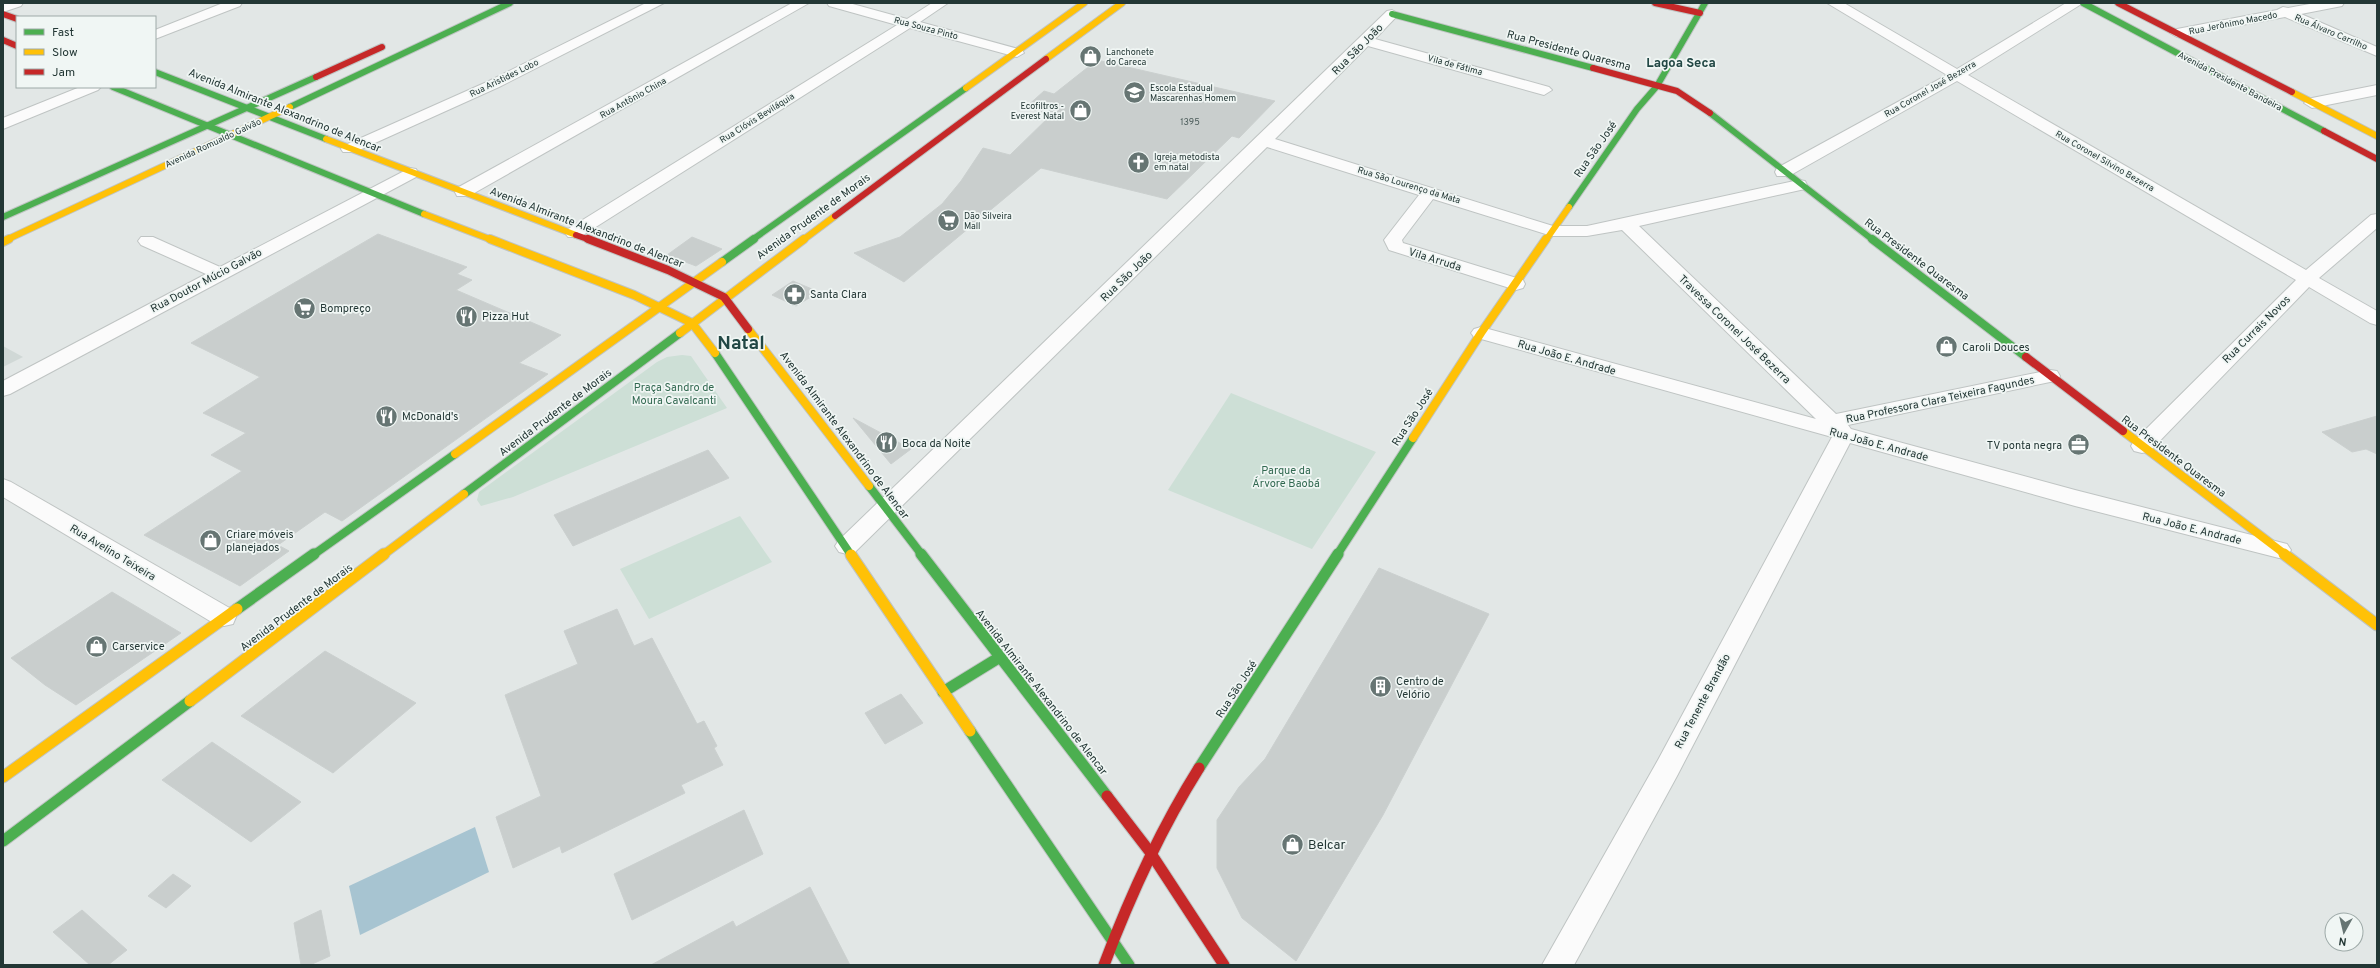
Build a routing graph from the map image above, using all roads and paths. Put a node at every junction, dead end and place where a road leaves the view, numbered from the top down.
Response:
1 (16, 3) edge
2 (235, 3) edge
3 (510, 3) edge
4 (657, 3) edge
5 (802, 3) edge
6 (834, 3) edge
7 (941, 3) edge
8 (1084, 3) edge
9 (1122, 3) edge
10 (1655, 3) edge
11 (1706, 3) edge
12 (1834, 3) edge
13 (2076, 3) edge
14 (2083, 3) edge
15 (2097, 3) edge
16 (2118, 3) edge
17 (2264, 3) edge
18 (2337, 3) edge
19 (3, 8) edge
20 (2129, 8) junction
21 (1395, 11) joint
22 (2286, 12) junction
23 (1700, 13) junction
24 (3, 14) edge
25 (16, 19) edge
26 (909, 23) junction
27 (2177, 33) junction
28 (156, 35) edge
29 (3, 40) edge
30 (1366, 41) junction
31 (394, 42) dead end
32 (16, 46) edge
33 (2377, 52) edge
34 (1017, 53) junction
35 (2225, 58) junction
36 (2197, 63) junction
37 (156, 72) edge
38 (1957, 75) junction
39 (1657, 86) junction
40 (91, 88) edge
41 (115, 88) edge
42 (1544, 90) dead end
43 (2377, 90) edge
44 (2312, 103) junction
45 (248, 108) junction
46 (271, 116) junction
47 (3, 124) edge
48 (208, 126) junction
49 (230, 135) junction
50 (2377, 136) edge
51 (1264, 141) junction
52 (349, 149) junction
53 (2377, 159) edge
54 (1783, 172) junction
55 (410, 173) junction
56 (1799, 185) junction
57 (463, 192) junction
58 (1430, 192) junction
59 (369, 193) junction
60 (3, 217) edge
61 (2377, 219) edge
62 (1626, 224) junction
63 (1552, 231) junction
64 (574, 233) junction
65 (147, 241) dead end
66 (3, 242) edge
67 (219, 273) junction
68 (2307, 279) junction
69 (696, 282) junction
70 (1516, 284) junction
71 (724, 298) junction
72 (660, 307) junction
73 (2377, 319) edge
74 (692, 323) junction
75 (1481, 333) junction
76 (2050, 376) junction
77 (3, 389) edge
78 (1837, 428) junction
79 (2142, 446) junction
80 (3, 486) edge
81 (886, 508) junction
82 (847, 546) junction
83 (2279, 550) junction
84 (224, 617) junction
85 (2377, 625) edge
86 (1000, 657) junction
87 (943, 692) junction
88 (3, 777) edge
89 (3, 841) edge
90 (1150, 852) junction
91 (1114, 941) junction
92 (1104, 965) edge
93 (1129, 965) edge
94 (1224, 965) edge
95 (1557, 965) edge

1 - 19 street
2 - 28 street
3 - 46 main road, Avenida Romualdo Galvão
4 - 52 street, Rua Aristides Lobo
5 - 57 street, Rua Antônio China
6 - 26 street, Rua Souza Pinto
7 - 26 street, Rua Clóvis Beviláquia
8 - 34 main road, Avenida Prudente de Morais
9 - 71 main road, Avenida Prudente de Morais
10 - 23 main road
11 - 23 main road, Rua São José
12 - 38 street, Rua Coronel Silvino Bezerra
13 - 38 street, Rua Coronel José Bezerra
14 - 36 main road, Avenida Presidente Bandeira
15 - 20 main road
16 - 20 main road, Avenida Presidente Bandeira
17 - 22 street, Rua Álvaro Carrilho
18 - 22 street, Rua Jerônimo Macedo
20 - 27 main road, Avenida Presidente Bandeira
21 - 30 street, Rua São João
21 - 39 main road, Rua Presidente Quaresma
22 - 27 street, Rua Jerônimo Macedo
22 - 33 street, Rua Álvaro Carrilho
23 - 39 main road, Rua São José
24 - 25 main road
26 - 34 street, Rua Souza Pinto
26 - 64 street, Rua Clóvis Beviláquia
27 - 35 main road, Avenida Presidente Bandeira
29 - 32 main road
30 - 42 street, Vila de Fátima
30 - 51 street, Rua São João
31 - 45 main road, Avenida Romualdo Galvão
34 - 69 main road, Avenida Prudente de Morais
35 - 36 main road
35 - 44 main road, Avenida Presidente Bandeira
36 - 53 main road, Avenida Presidente Bandeira
37 - 45 main road, Avenida Almirante Alexandrino de Alencar
38 - 54 street, Rua Coronel José Bezerra
38 - 68 street, Rua Coronel Silvino Bezerra
39 - 54 main road, Rua Presidente Quaresma
39 - 63 main road, Rua São José
40 - 47 street
41 - 48 main road
43 - 44 street
44 - 50 main road, Avenida Presidente Bandeira
45 - 46 main road, Avenida Almirante Alexandrino de Alencar
45 - 48 main road, Avenida Romualdo Galvão
46 - 49 main road, Avenida Romualdo Galvão
46 - 52 main road, Avenida Almirante Alexandrino de Alencar
48 - 49 main road
48 - 60 main road, Avenida Romualdo Galvão
49 - 59 main road
49 - 66 main road, Avenida Romualdo Galvão
51 - 58 street, Rua São Lourenço da Mata
51 - 81 street, Rua São João
52 - 55 main road, Avenida Almirante Alexandrino de Alencar
54 - 56 main road, Rua Presidente Quaresma
55 - 57 main road, Avenida Almirante Alexandrino de Alencar
55 - 59 street, Rua Doutor Múcio Galvão
56 - 62 street
56 - 76 main road, Rua Presidente Quaresma
57 - 64 main road, Avenida Almirante Alexandrino de Alencar
58 - 63 street, Rua São Lourenço da Mata
58 - 70 street, Vila Arruda
59 - 67 street, Rua Doutor Múcio Galvão
59 - 72 main road
61 - 68 street, Rua Currais Novos
62 - 63 street
62 - 78 street, Travessa Coronel José Bezerra
63 - 70 main road, Rua São José
64 - 69 main road, Avenida Almirante Alexandrino de Alencar
65 - 67 street
67 - 77 street, Rua Doutor Múcio Galvão
68 - 73 street, Rua Coronel Silvino Bezerra
68 - 79 street, Rua Currais Novos
69 - 71 main road, Avenida Almirante Alexandrino de Alencar
69 - 72 main road, Avenida Prudente de Morais
70 - 75 main road, Rua São José
71 - 74 main road, Avenida Prudente de Morais
71 - 81 main road, Avenida Almirante Alexandrino de Alencar
72 - 74 main road
72 - 84 main road, Avenida Prudente de Morais
74 - 82 main road
74 - 89 main road, Avenida Prudente de Morais
75 - 78 street, Rua João E. Andrade
75 - 90 main road, Rua São José
76 - 78 street, Rua Professora Clara Teixeira Fagundes
76 - 79 main road, Rua Presidente Quaresma
78 - 83 street, Rua João E. Andrade
78 - 95 street, Rua Tenente Brandão
79 - 83 main road, Rua Presidente Quaresma
80 - 84 street, Rua Avelino Teixeira
81 - 82 street, Rua São João
81 - 86 main road, Avenida Almirante Alexandrino de Alencar
82 - 87 main road
83 - 85 main road, Rua Presidente Quaresma
84 - 88 main road, Avenida Prudente de Morais
86 - 87 main road
86 - 90 main road, Avenida Almirante Alexandrino de Alencar
87 - 91 main road
90 - 91 main road, Rua São José
90 - 94 main road, Avenida Almirante Alexandrino de Alencar
91 - 92 main road, Rua São José
91 - 93 main road

